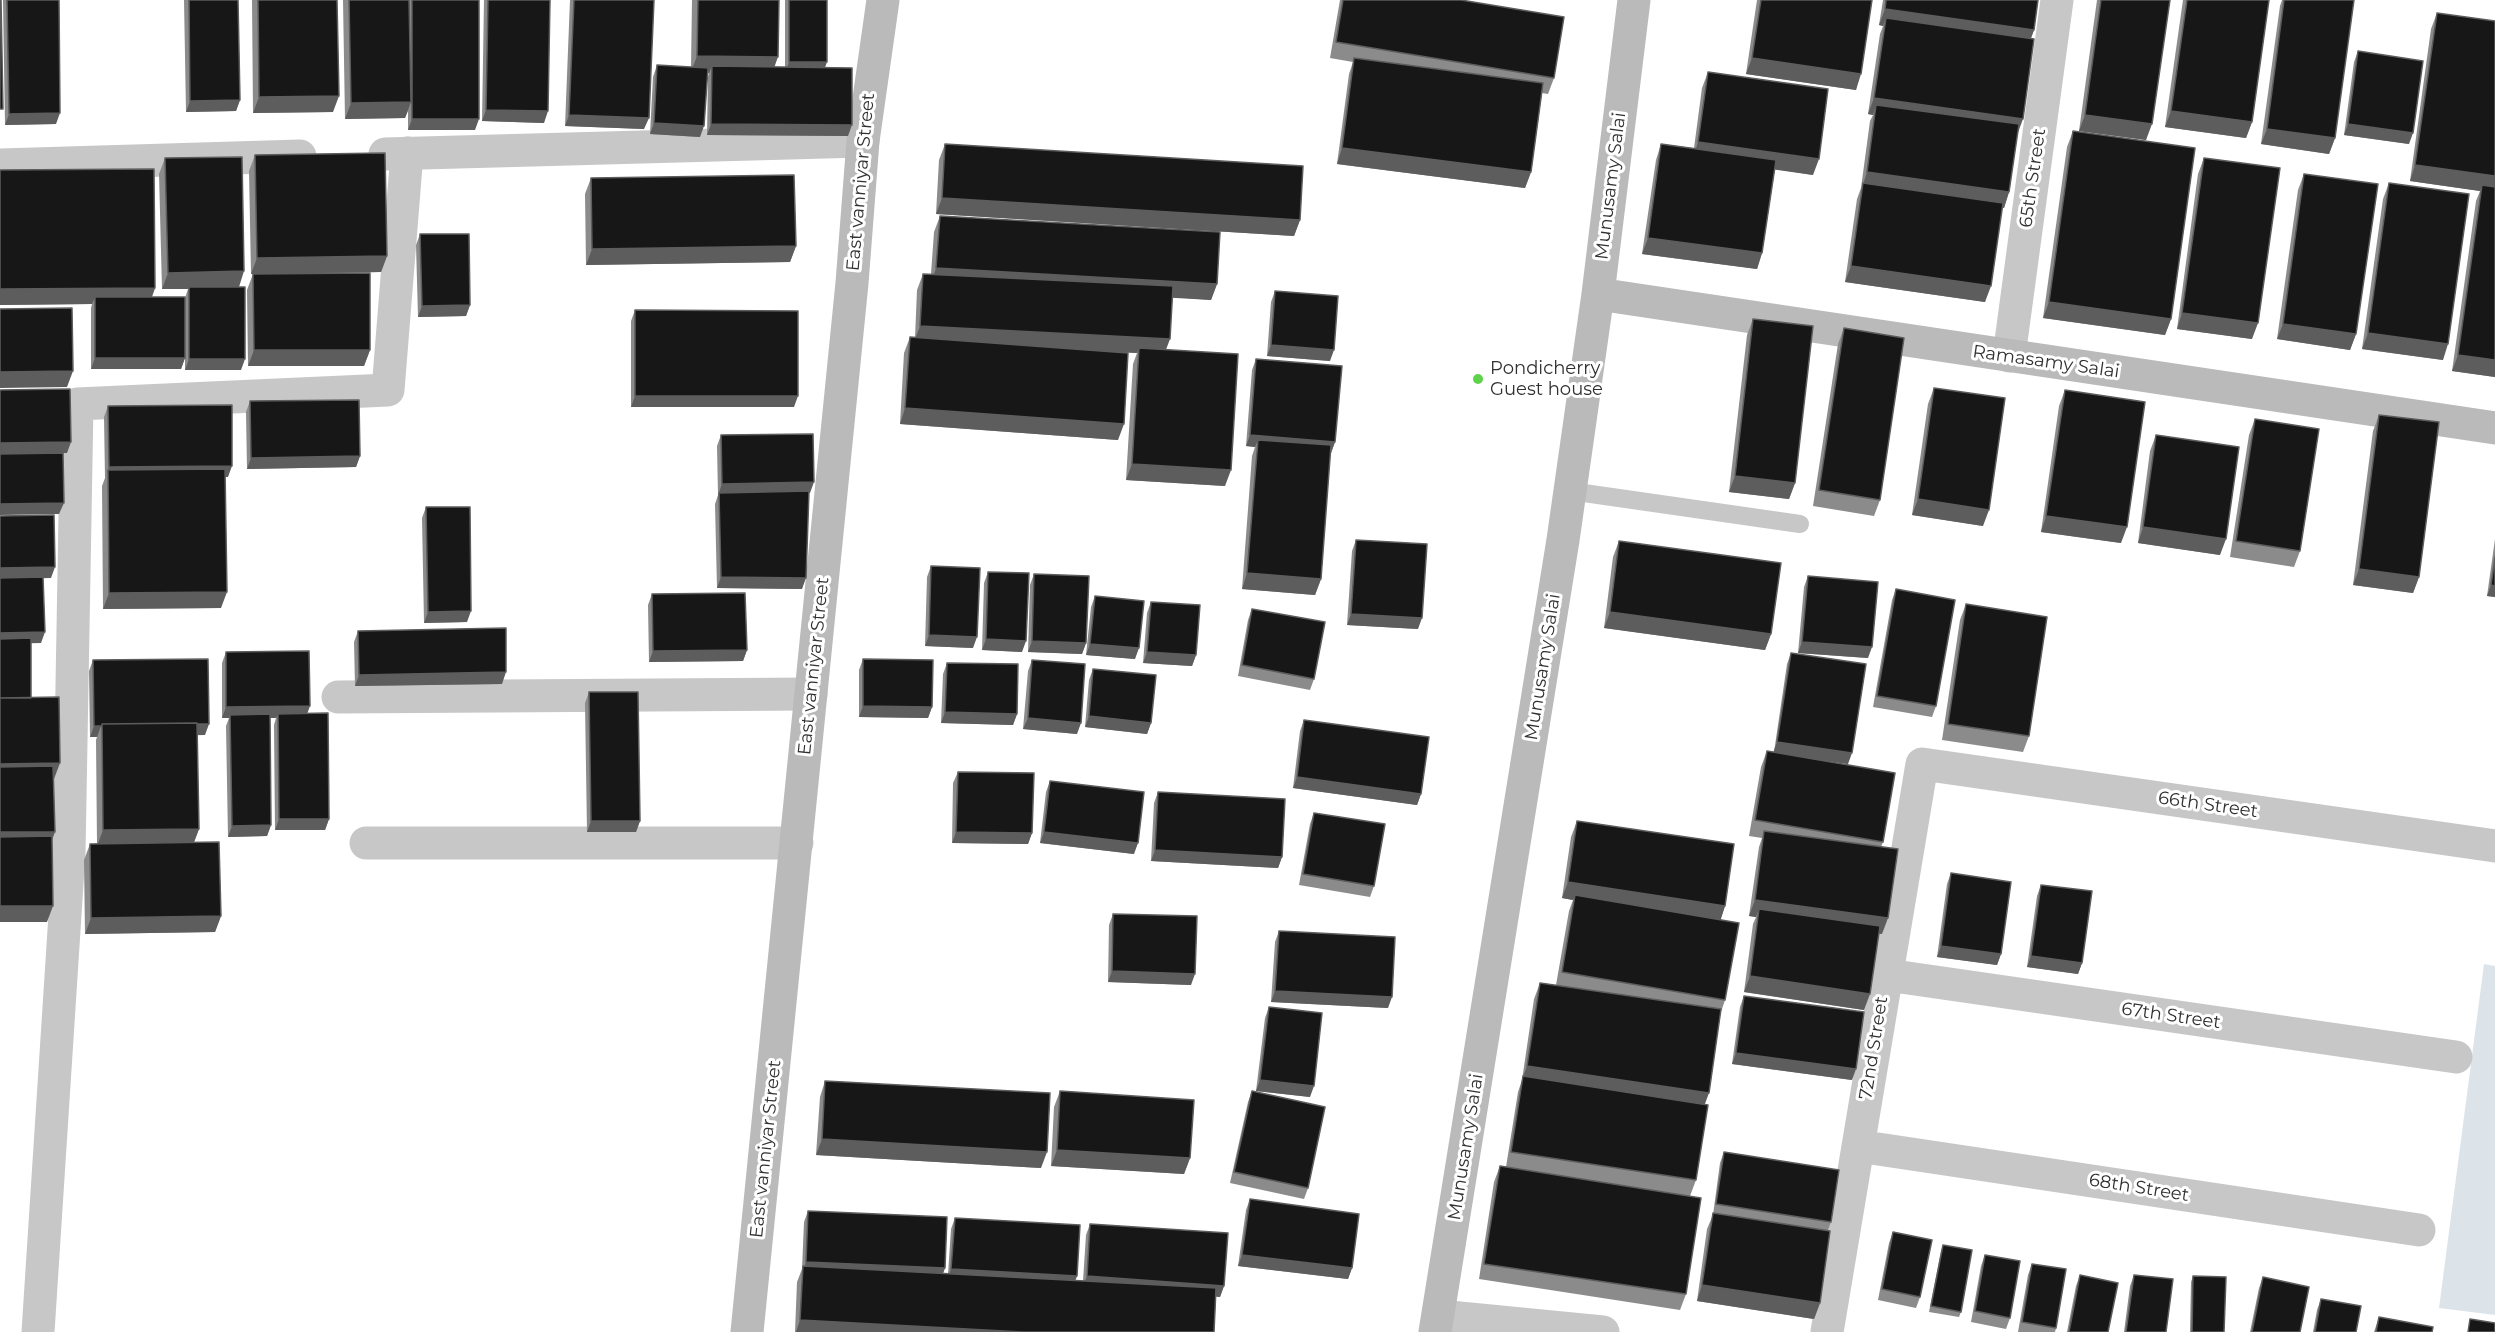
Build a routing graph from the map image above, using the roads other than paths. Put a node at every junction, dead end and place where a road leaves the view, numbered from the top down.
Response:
1 (883, 0) edge
2 (1635, 0) edge
3 (2057, 0) edge
4 (863, 141) junction
5 (407, 153) junction
6 (0, 165) edge
7 (1598, 294) junction
8 (2009, 356) junction
9 (2495, 428) edge
10 (1570, 491) junction
11 (1800, 524) dead end
12 (811, 694) junction
13 (338, 697) dead end
14 (1922, 764) joint
15 (366, 843) dead end
16 (797, 843) junction
17 (2495, 846) edge
18 (1887, 975) junction
19 (2456, 1057) dead end
20 (1858, 1146) junction
21 (2419, 1230) dead end
22 (1437, 1324) edge
23 (39, 1332) edge
24 (747, 1332) edge
25 (1603, 1332) edge
26 (1827, 1332) edge

1 - 4 street, East vanniyar Street
2 - 7 street, Munusamy Salai
3 - 8 street, 65th Street
4 - 5 street
4 - 12 street, East vanniyar Street
5 - 6 street
5 - 23 street
7 - 8 street, Ramasamy Salai
7 - 10 street, Munusamy Salai
8 - 9 street, Ramasamy Salai
10 - 11 lane
10 - 22 street, Munusamy Salai
12 - 13 street
12 - 16 street, East vanniyar Street
14 - 17 street, 66th Street
14 - 18 street, 72nd Street
15 - 16 street
16 - 24 street, East vanniyar Street
18 - 19 street, 67th Street
18 - 20 street, 72nd Street
20 - 21 street, 68th Street
20 - 26 street, 72nd Street
22 - 25 street

